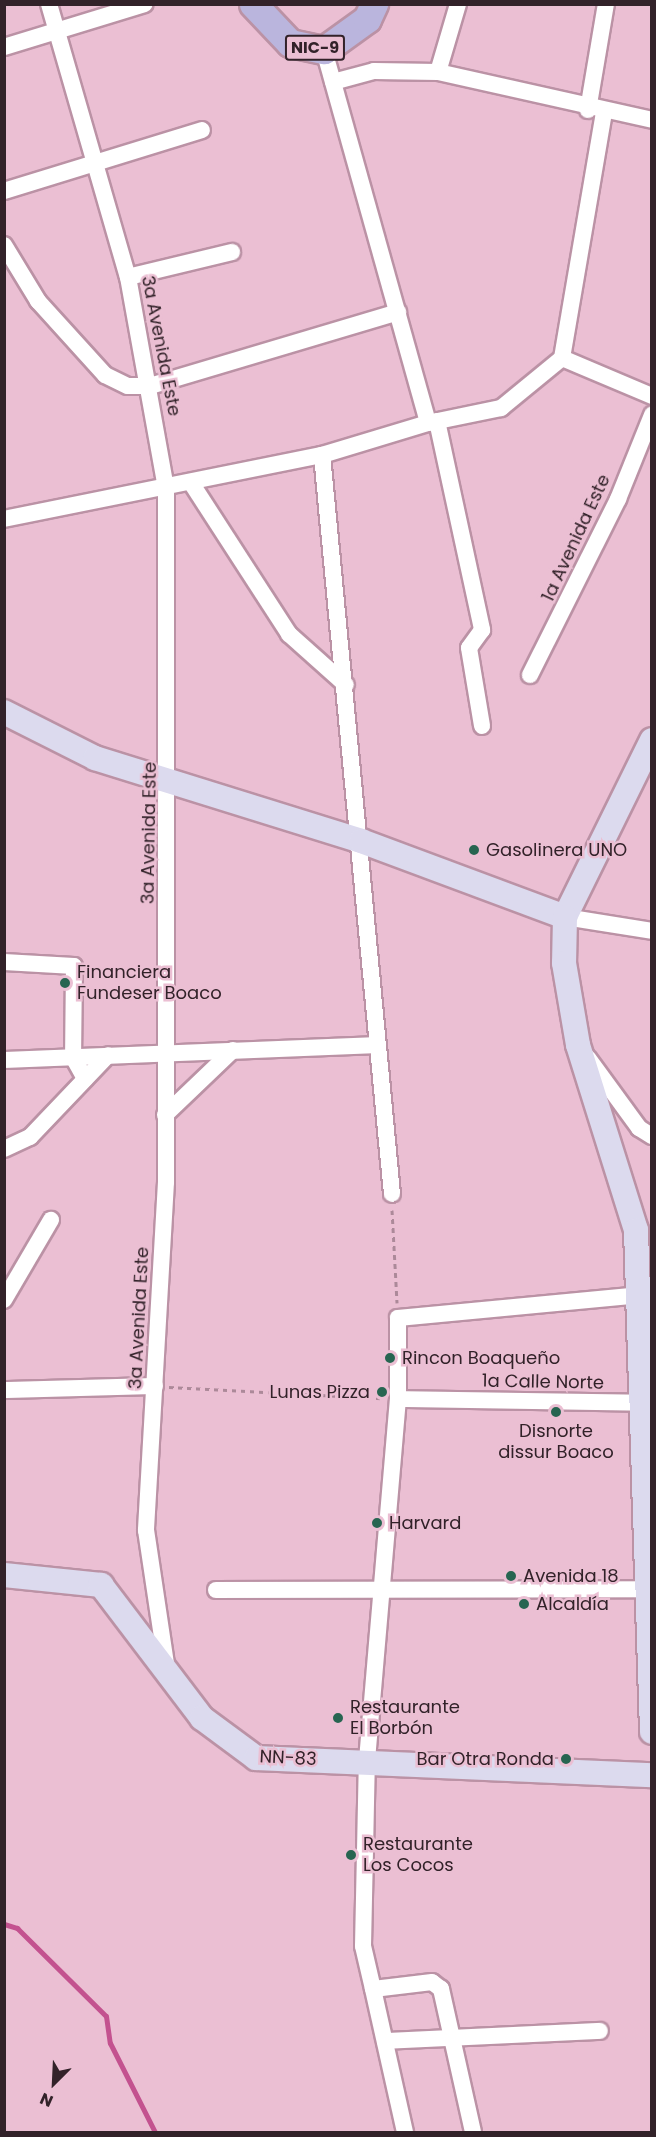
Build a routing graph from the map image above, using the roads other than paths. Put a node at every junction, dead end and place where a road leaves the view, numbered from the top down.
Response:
1 (49, 4) edge
2 (145, 4) edge
3 (254, 4) edge
4 (374, 4) edge
5 (458, 4) edge
6 (606, 4) edge
7 (56, 30) junction
8 (4, 47) edge
9 (324, 50) junction
10 (438, 72) junction
11 (333, 82) junction
12 (596, 112) junction
13 (651, 120) edge
14 (202, 130) dead end
15 (93, 161) junction
16 (4, 191) edge
17 (4, 244) edge
18 (232, 252) dead end
19 (128, 277) junction
20 (399, 312) junction
21 (562, 358) junction
22 (150, 386) junction
23 (651, 396) edge
24 (651, 415) edge
25 (432, 422) junction
26 (322, 455) junction
27 (192, 484) junction
28 (166, 488) junction
29 (4, 519) edge
30 (530, 675) dead end
31 (346, 685) junction
32 (4, 711) edge
33 (482, 726) dead end
34 (651, 740) edge
35 (170, 779) junction
36 (362, 840) junction
37 (565, 917) junction
38 (651, 931) edge
39 (4, 962) edge
40 (377, 1045) junction
41 (578, 1045) junction
42 (234, 1050) junction
43 (165, 1053) junction
44 (108, 1055) junction
45 (73, 1057) junction
46 (4, 1060) edge
47 (85, 1079) junction
48 (165, 1115) junction
49 (651, 1136) edge
50 (4, 1149) edge
51 (392, 1194) road end
52 (51, 1220) dead end
53 (644, 1280) edge
54 (4, 1300) edge
55 (154, 1386) junction
56 (4, 1390) edge
57 (398, 1399) junction
58 (648, 1403) edge
59 (4, 1575) edge
60 (649, 1589) edge
61 (216, 1590) dead end
62 (381, 1590) junction
63 (168, 1674) junction
64 (651, 1732) edge
65 (367, 1760) junction
66 (651, 1775) edge
67 (374, 1989) junction
68 (600, 2031) dead end
69 (451, 2037) junction
70 (385, 2041) junction
71 (405, 2133) edge
72 (472, 2133) edge

1 - 7 street, 3a Avenida Este
2 - 7 street
3 - 9 main road, NIC-9 / NIC-9
4 - 9 main road, NIC-9 / NIC-9
5 - 10 street
6 - 12 street
7 - 8 street
7 - 15 street, 3a Avenida Este
9 - 11 street
10 - 11 street
10 - 12 street
11 - 20 street
12 - 13 street
12 - 21 street
14 - 15 street
15 - 16 street
15 - 19 street, 3a Avenida Este
17 - 22 street
18 - 19 street
19 - 22 street, 3a Avenida Este
20 - 22 street
20 - 25 street
21 - 23 street
21 - 25 street
22 - 28 street, 3a Avenida Este
24 - 30 street, 1a Avenida Este
25 - 26 street
25 - 33 street
26 - 27 street
26 - 31 street
27 - 28 street
27 - 31 street
28 - 29 street
28 - 35 street, 3a Avenida Este
31 - 36 street
32 - 35 main road
34 - 37 main road
35 - 36 main road
35 - 43 street, 3a Avenida Este
36 - 37 main road
36 - 40 street
37 - 38 street
37 - 41 main road
39 - 45 street
40 - 42 street
40 - 51 street
41 - 49 street
41 - 53 main road
42 - 43 street
42 - 48 street
43 - 44 street
43 - 48 street, 3a Avenida Este
44 - 45 street
44 - 47 street
45 - 46 street
45 - 47 street
47 - 50 street
48 - 55 street, 3a Avenida Este
52 - 54 street
53 - 57 street
53 - 58 main road
55 - 56 street
55 - 63 street, 3a Avenida Este
57 - 58 street, 1a Calle Norte
57 - 62 street
58 - 60 main road
59 - 63 main road, NN-83 / NN-83
60 - 62 street
60 - 64 main road
61 - 62 street
62 - 65 street
63 - 65 main road, NN-83 / NN-83
65 - 66 main road, NN-83 / NN-83
65 - 67 street
67 - 69 street
67 - 70 street
68 - 69 street
69 - 70 street
69 - 72 street
70 - 71 street

